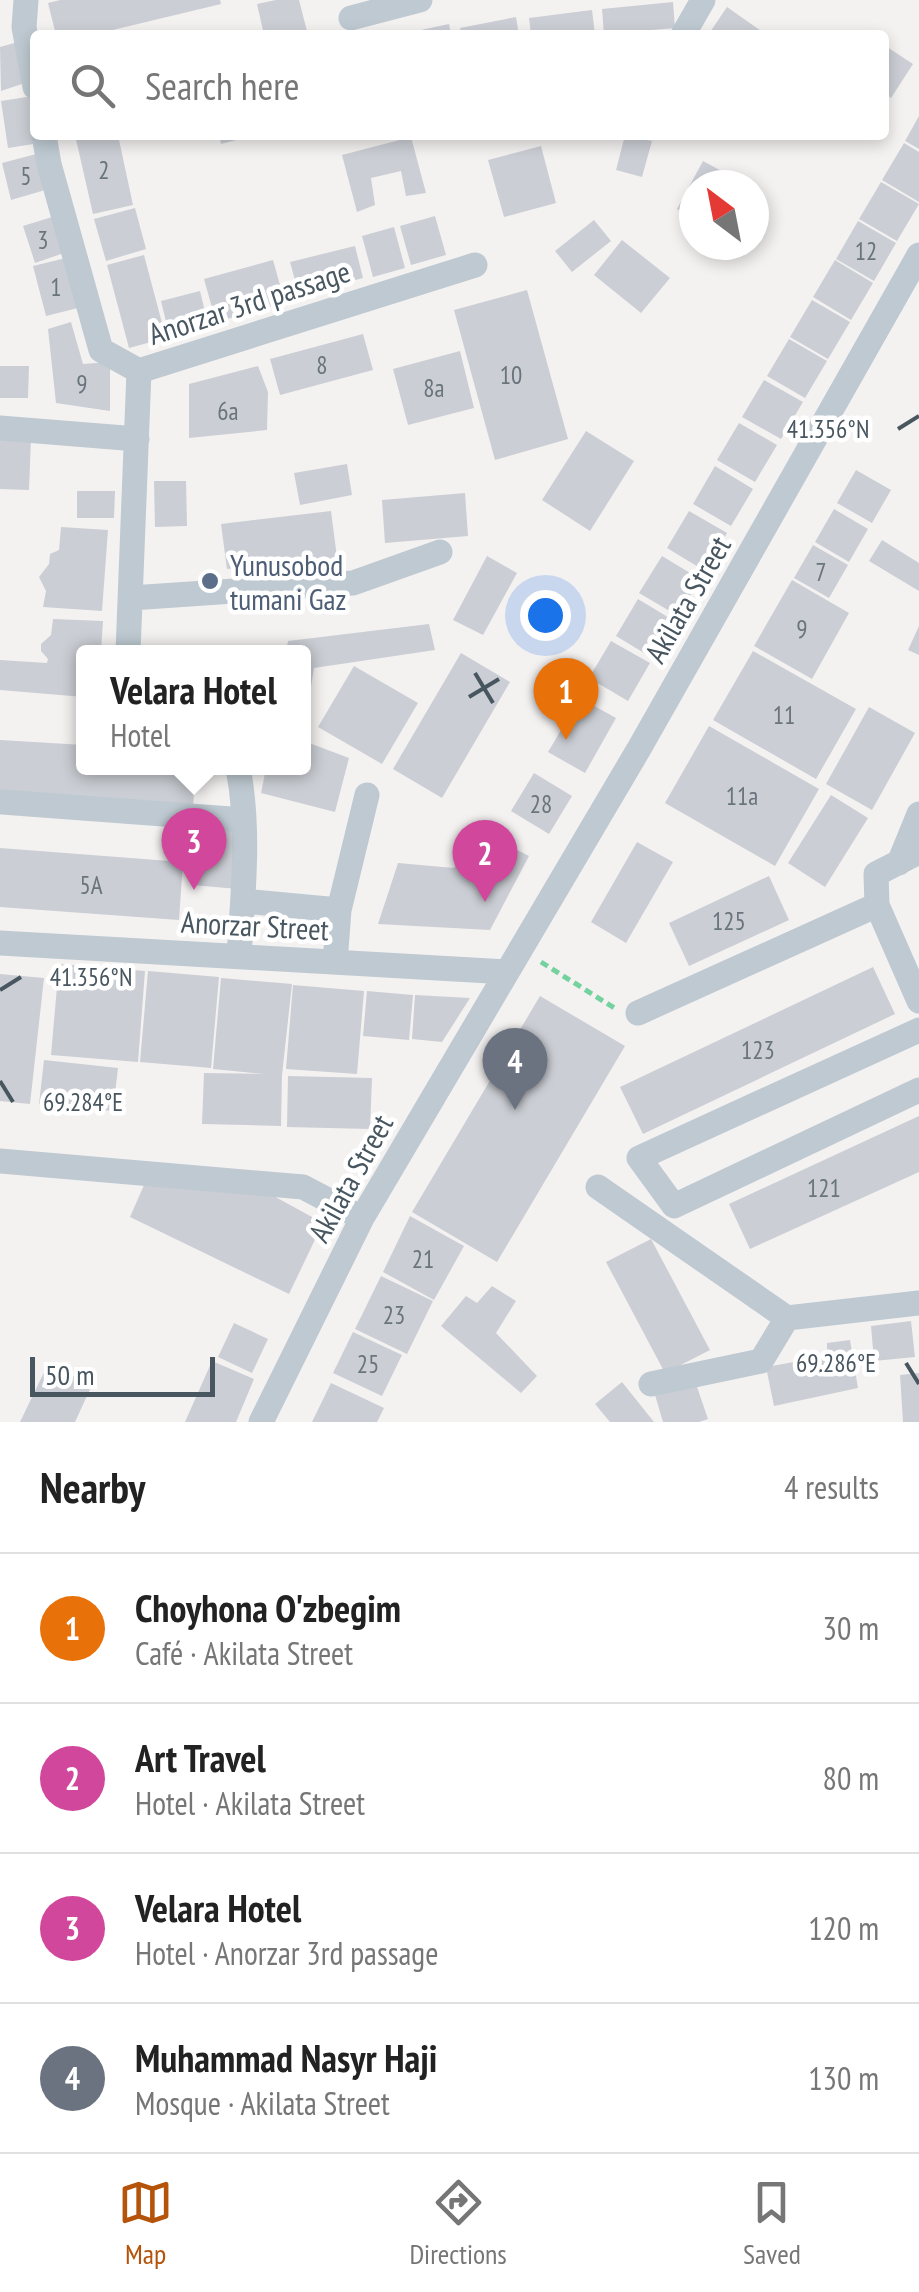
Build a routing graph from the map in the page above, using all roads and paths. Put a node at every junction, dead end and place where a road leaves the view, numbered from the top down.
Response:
1 (26, 0) edge
2 (420, 0) edge
3 (703, 0) edge
4 (351, 18) dead end
5 (12, 30) edge
6 (686, 30) edge
7 (30, 75) edge
8 (45, 140) edge
9 (919, 254) edge
10 (475, 265) dead end
11 (139, 372) junction
12 (0, 428) edge
13 (137, 438) junction
14 (440, 552) dead end
15 (131, 598) junction
16 (128, 645) edge
17 (239, 775) edge
18 (367, 795) dead end
19 (2, 802) edge
20 (919, 814) edge
21 (244, 820) junction
22 (909, 857) edge
23 (243, 902) junction
24 (878, 905) junction
25 (339, 910) junction
26 (0, 943) edge
27 (522, 950) junction
28 (240, 956) junction
29 (336, 962) junction
30 (507, 972) junction
31 (919, 1001) edge
32 (629, 1012) joint
33 (919, 1030) edge
34 (919, 1090) edge
35 (0, 1161) edge
36 (598, 1187) dead end
37 (362, 1218) junction
38 (919, 1303) edge
39 (788, 1318) junction
40 (651, 1384) dead end
41 (260, 1422) edge

1 - 5 street
2 - 4 street
3 - 6 street
5 - 7 street
8 - 11 street
9 - 27 street, Аkilata Street
10 - 11 street, Anorzar 3rd passage
11 - 13 street, Anorzar 3rd passage
12 - 13 street
13 - 15 street, Anorzar 3rd passage
14 - 15 street
15 - 16 street, Anorzar 3rd passage
17 - 21 street
18 - 25 street
19 - 21 street
20 - 22 street
21 - 23 street
22 - 24 street
23 - 25 street
23 - 28 street
24 - 31 street
24 - 32 street
25 - 29 street
26 - 28 street, Anorzar Street
27 - 30 street, Аkilata Street
27 - 32 path
28 - 29 street, Anorzar Street
29 - 30 street, Anorzar Street
30 - 37 street, Akilata Street
33 - 34 street
35 - 37 street
36 - 39 street
37 - 41 street, Akilata Street
38 - 39 street
39 - 40 street

